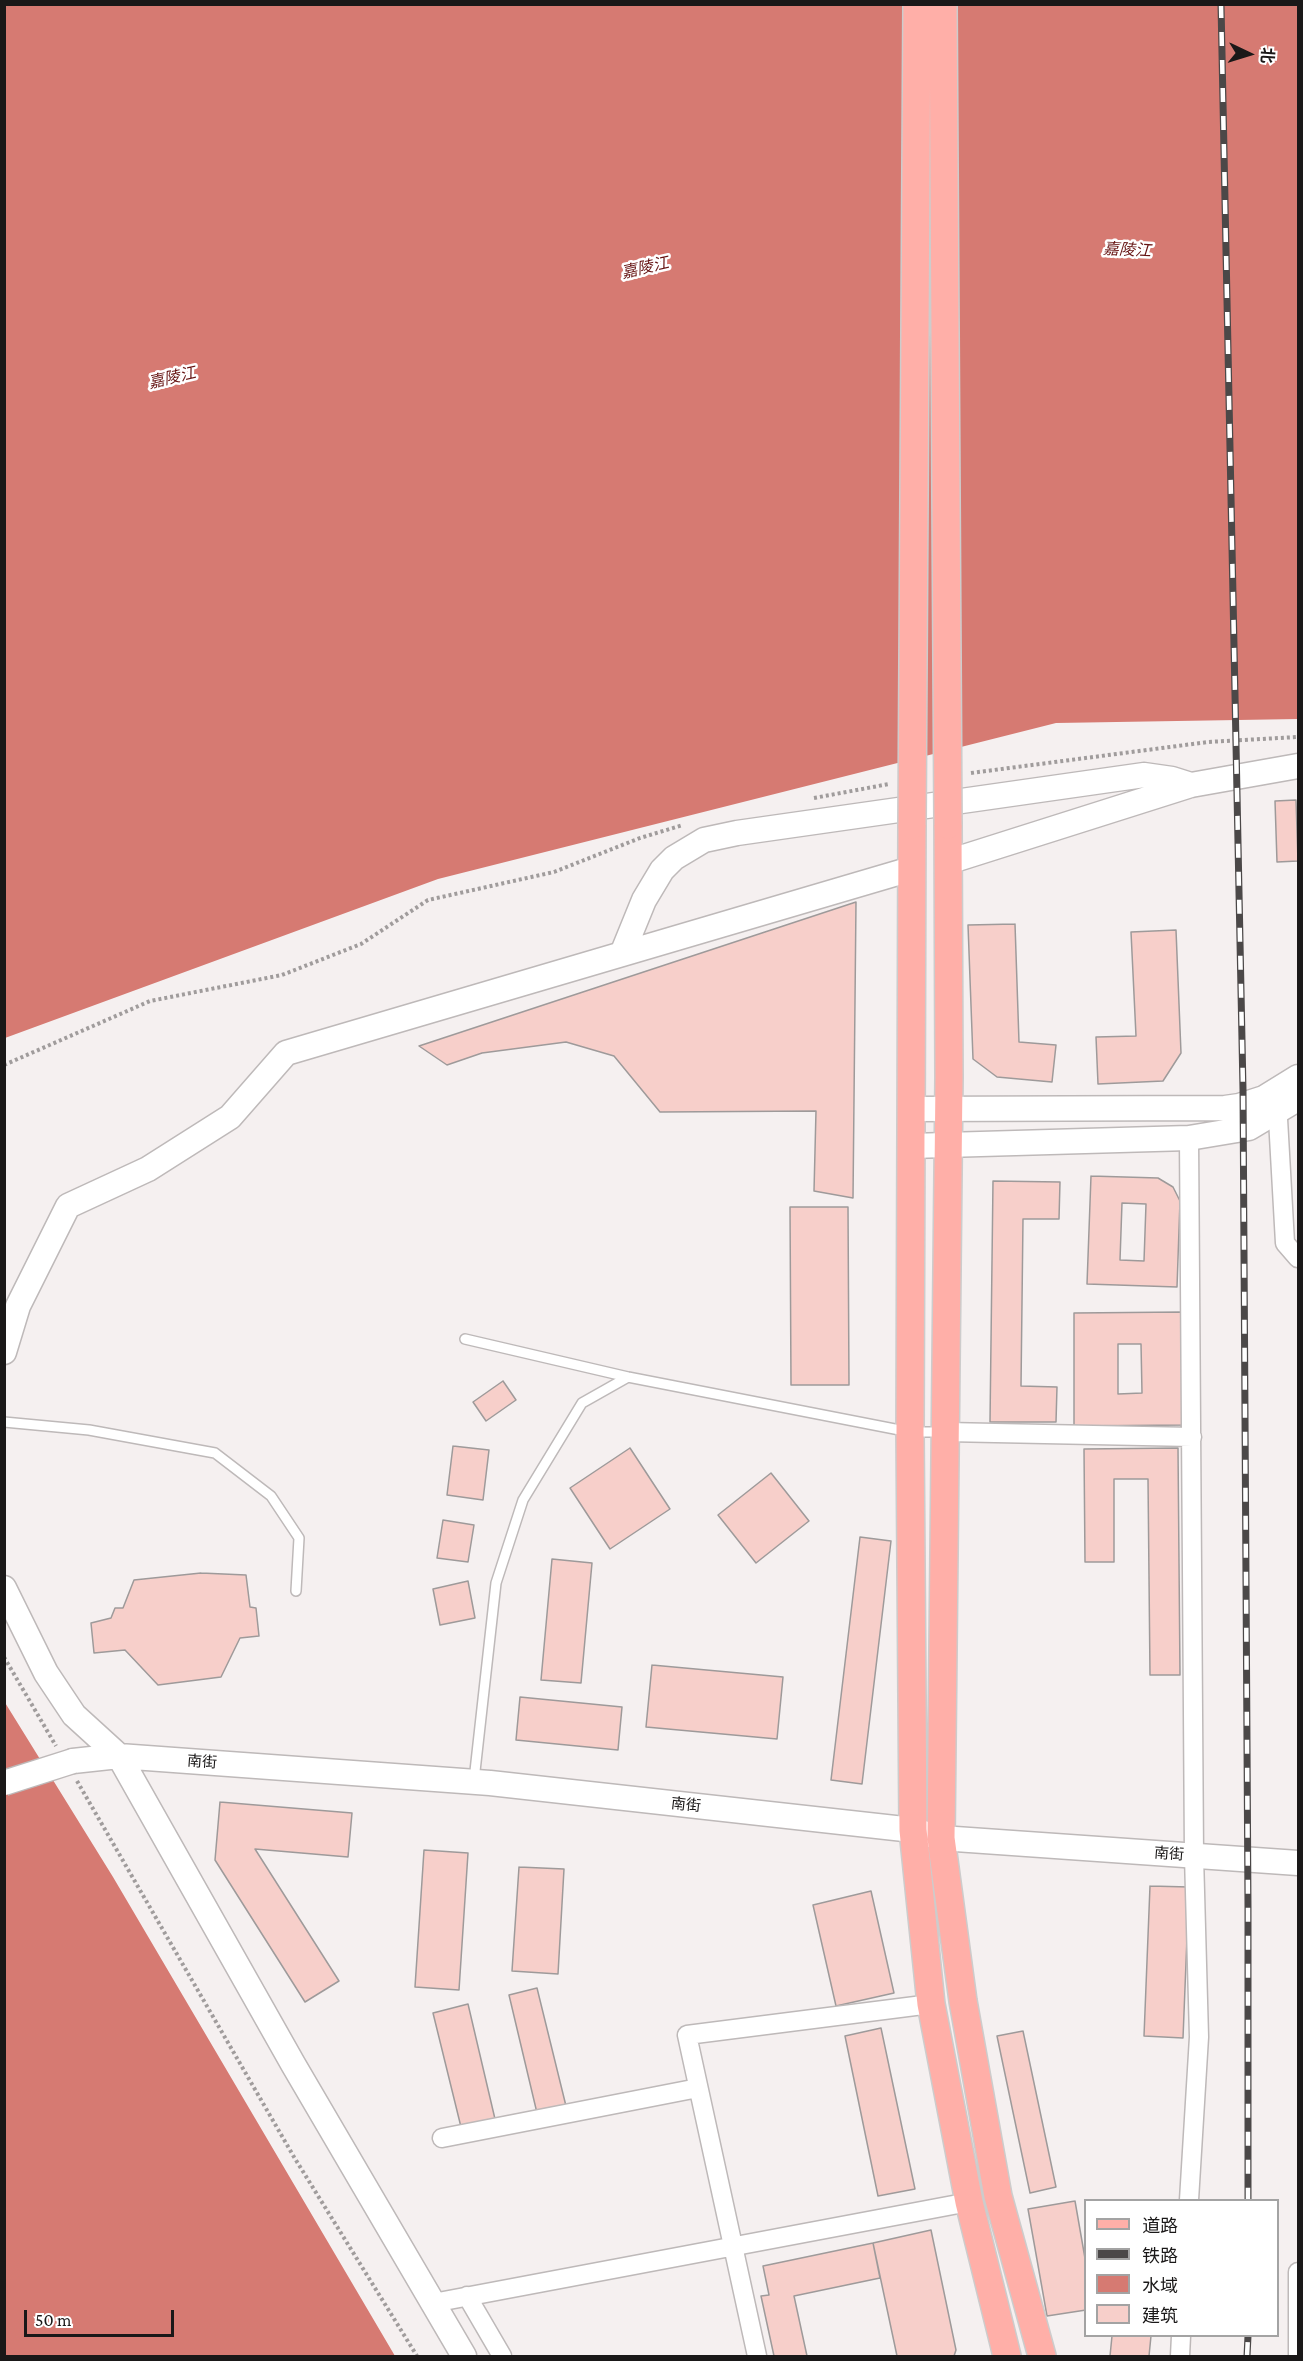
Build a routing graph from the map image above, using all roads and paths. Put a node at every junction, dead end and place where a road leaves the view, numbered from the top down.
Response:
1 (917, 4) edge
2 (943, 4) edge
3 (1299, 766) edge
4 (1191, 785) junction
5 (948, 862) junction
6 (911, 869) junction
7 (622, 954) junction
8 (1299, 1077) edge
9 (1284, 1099) edge
10 (911, 1109) junction
11 (949, 1109) junction
12 (1189, 1138) junction
13 (948, 1145) junction
14 (911, 1146) junction
15 (1299, 1258) edge
16 (465, 1339) dead end
17 (4, 1352) edge
18 (628, 1377) junction
19 (4, 1422) edge
20 (910, 1432) junction
21 (946, 1432) junction
22 (1192, 1437) junction
23 (4, 1588) edge
24 (296, 1591) dead end
25 (4, 1657) edge
26 (119, 1756) junction
27 (69, 1763) junction
28 (473, 1782) junction
29 (4, 1783) edge
30 (913, 1830) junction
31 (941, 1838) junction
32 (1194, 1856) junction
33 (1299, 1863) edge
34 (931, 2004) junction
35 (698, 2088) junction
36 (442, 2138) dead end
37 (1189, 2199) edge
38 (969, 2202) junction
39 (732, 2246) junction
40 (1299, 2272) edge
41 (467, 2296) junction
42 (433, 2303) junction
43 (1181, 2337) edge
44 (1298, 2354) edge
45 (417, 2356) edge
46 (464, 2356) edge
47 (502, 2356) edge
48 (757, 2356) edge
49 (1007, 2356) edge
50 (1042, 2356) edge
51 (1180, 2356) edge

1 - 6 main road, bridge
2 - 5 main road, bridge
3 - 4 street
4 - 5 street
4 - 7 street
5 - 11 main road
6 - 7 street
6 - 10 main road
7 - 17 street
8 - 9 street
9 - 11 street
9 - 12 street
9 - 15 street
10 - 11 street
10 - 14 main road
11 - 13 main road
12 - 13 street
12 - 22 street
13 - 14 street
13 - 21 main road
14 - 20 main road
16 - 18 lane
18 - 20 lane
18 - 28 lane
19 - 24 lane
20 - 21 lane
20 - 30 main road
21 - 22 street
21 - 31 main road
22 - 32 street
23 - 26 street
25 - 27 path
26 - 27 street, 南街
26 - 28 street, 南街
26 - 42 street
27 - 29 street, 南街, bridge
27 - 45 path
28 - 30 street, 南街
30 - 31 street, 南街
30 - 34 main road
31 - 32 street, 南街
31 - 50 main road
32 - 33 street, 南街
32 - 37 street
34 - 35 street
34 - 38 main road
35 - 36 street
35 - 39 street
38 - 39 street
38 - 49 main road
39 - 41 street
39 - 48 street
40 - 44 street
41 - 42 street
41 - 47 street
42 - 46 street
43 - 51 street

